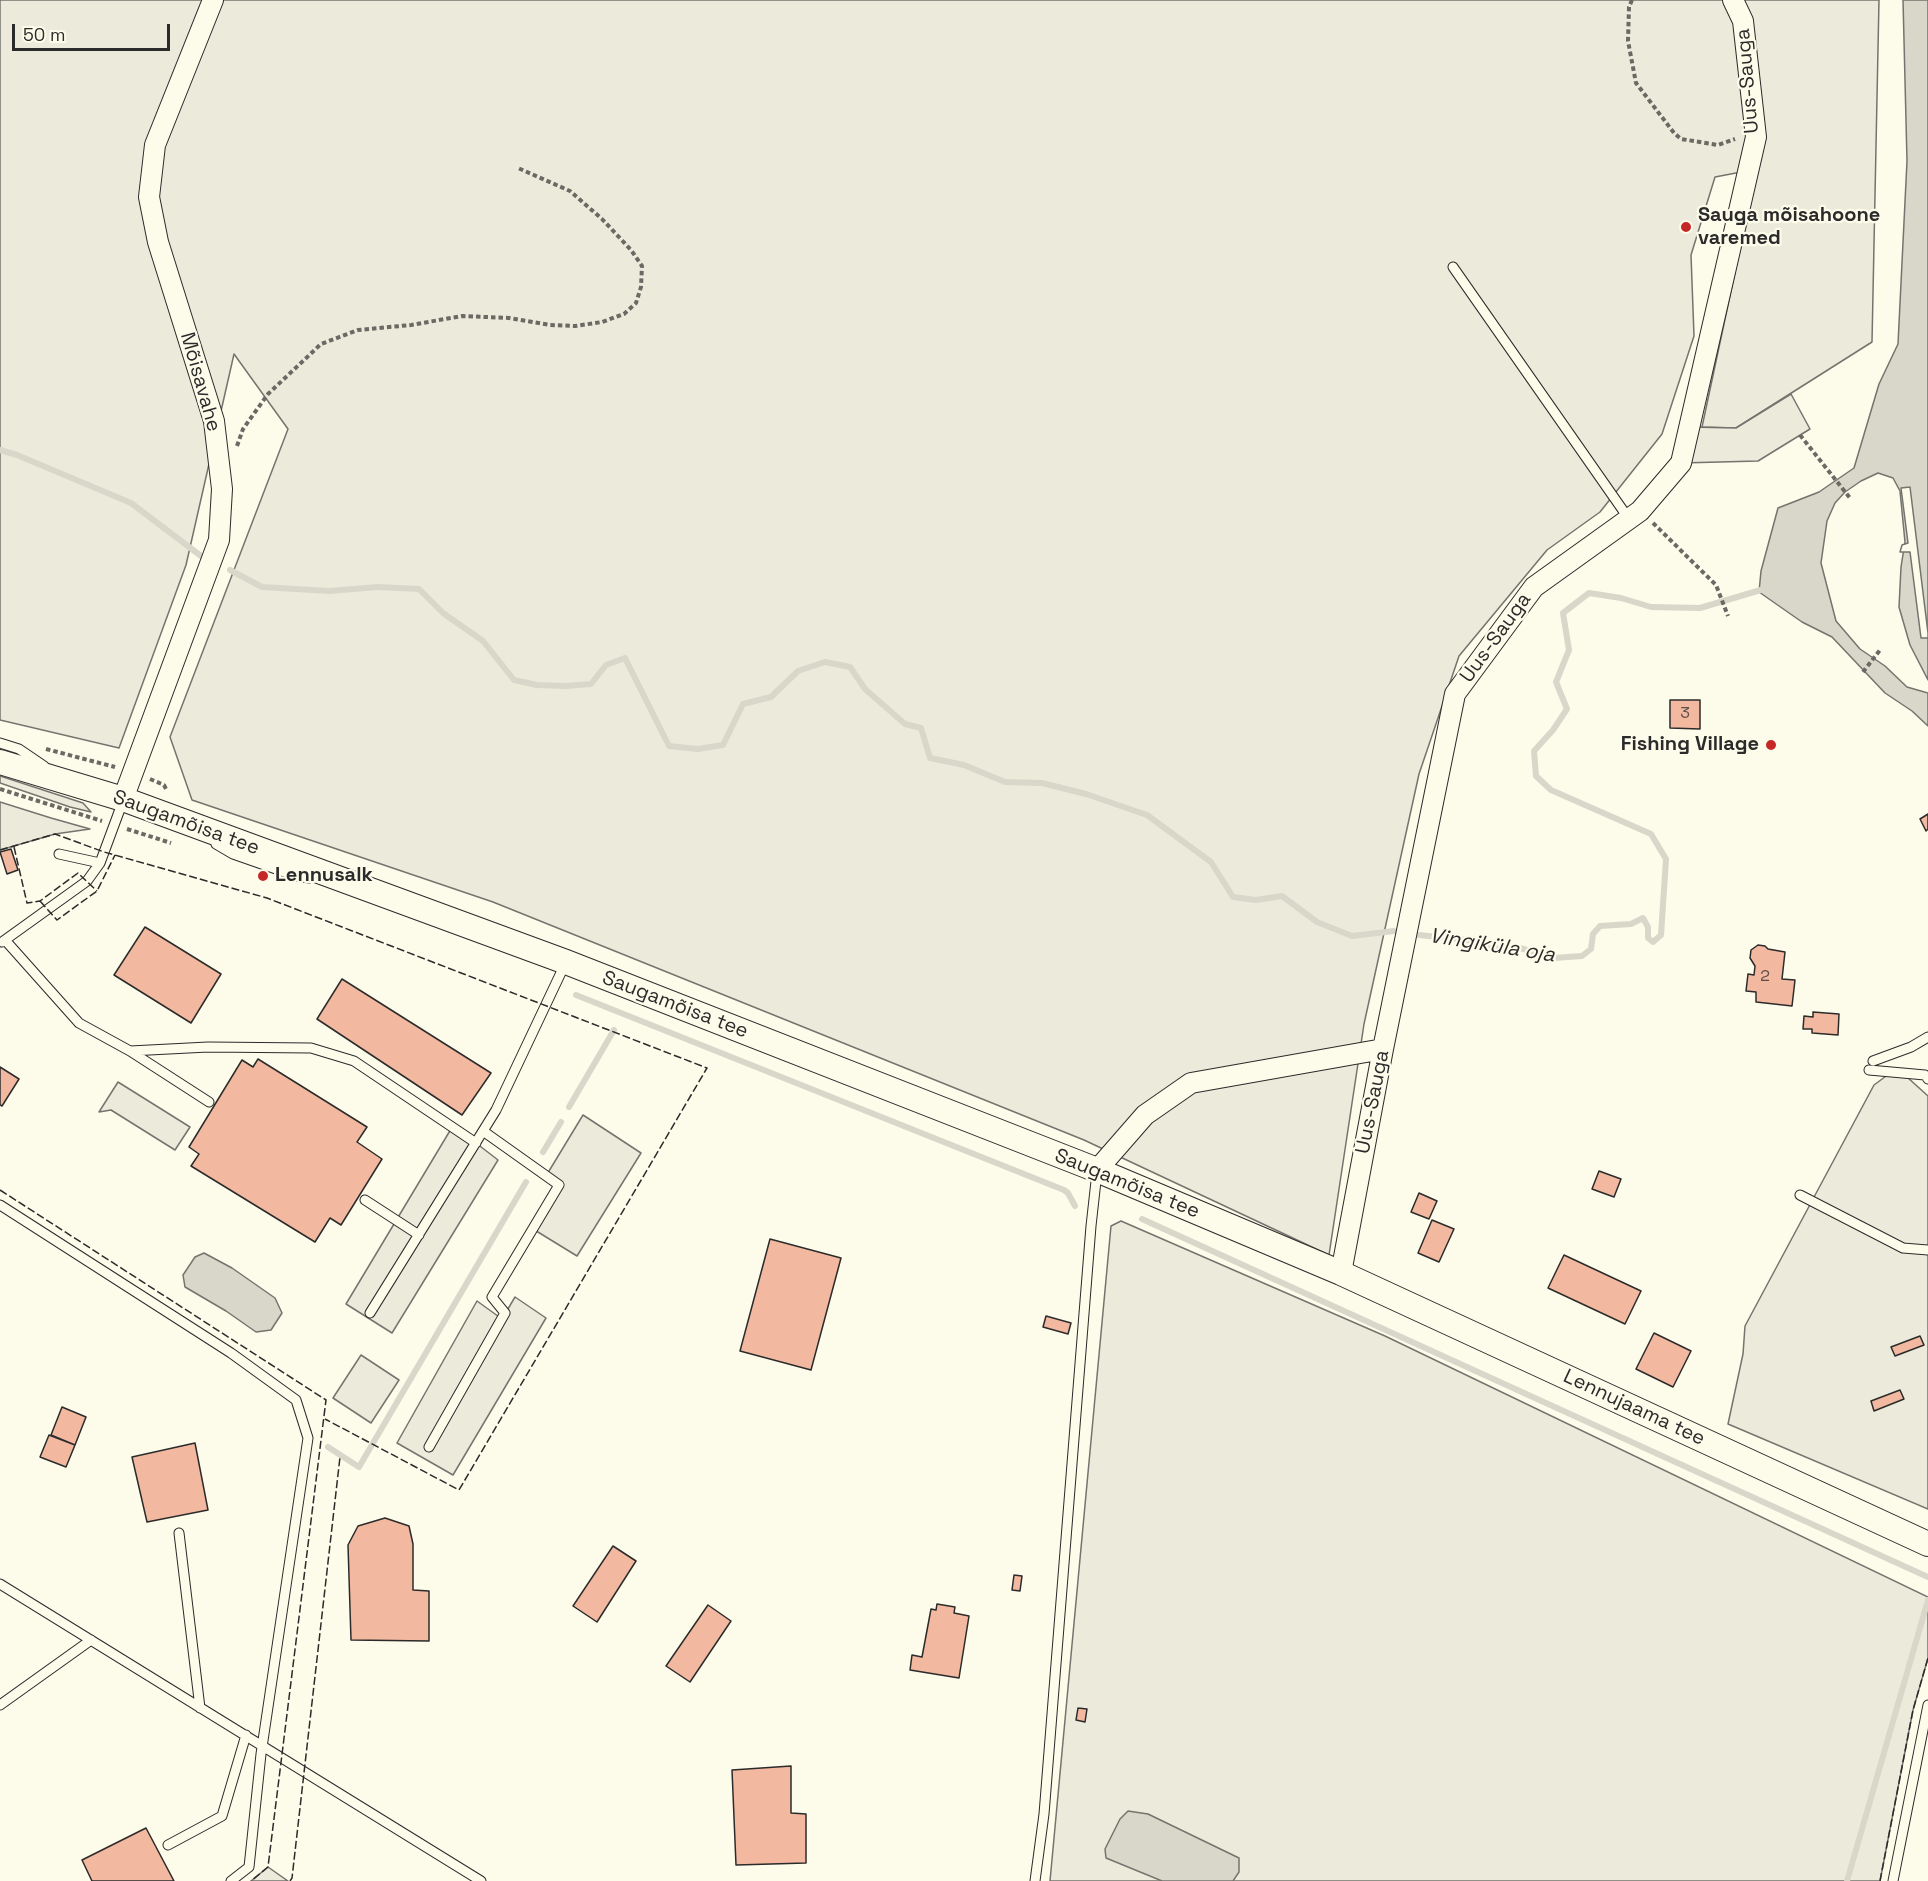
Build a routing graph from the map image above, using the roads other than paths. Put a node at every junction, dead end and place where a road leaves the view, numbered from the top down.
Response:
1 (213, 0) edge
2 (1733, 0) edge
3 (1453, 267) dead end
4 (1635, 515) junction
5 (0, 743) edge
6 (0, 762) edge
7 (65, 782) junction
8 (123, 799) junction
9 (59, 854) dead end
10 (100, 863) junction
11 (2, 942) edge
12 (566, 962) junction
13 (1928, 1037) edge
14 (1383, 1049) junction
15 (130, 1051) junction
16 (1928, 1079) edge
17 (209, 1102) dead end
18 (483, 1131) junction
19 (476, 1143) junction
20 (1097, 1170) junction
21 (1800, 1195) dead end
22 (365, 1200) dead end
23 (0, 1204) edge
24 (419, 1235) junction
25 (1928, 1250) edge
26 (1341, 1273) junction
27 (370, 1313) dead end
28 (429, 1447) dead end
29 (179, 1533) dead end
30 (1928, 1544) edge
31 (0, 1584) edge
32 (91, 1640) junction
33 (0, 1705) edge
34 (1928, 1705) edge
35 (200, 1708) junction
36 (246, 1735) junction
37 (262, 1745) junction
38 (168, 1845) dead end
39 (231, 1881) edge
40 (481, 1881) edge
41 (1035, 1881) edge
42 (1893, 1881) edge

1 - 8 street, Mõisavahe
2 - 4 street, Uus-Sauga
3 - 4 lane
4 - 14 street, Uus-Sauga
5 - 7 lane
6 - 7 street, Saugamõisa tee
7 - 8 street, Saugamõisa tee
8 - 10 lane
8 - 12 street, Saugamõisa tee
9 - 10 lane
10 - 11 lane
11 - 15 lane
12 - 18 lane
12 - 20 street, Saugamõisa tee
13 - 16 lane
14 - 20 street
14 - 26 street, Uus-Sauga
15 - 17 lane
15 - 19 lane
18 - 19 lane
18 - 28 lane
19 - 24 lane
20 - 26 street, Saugamõisa tee
20 - 41 lane
21 - 25 lane
22 - 24 lane
23 - 37 lane
24 - 27 lane
26 - 30 street, Lennujaama tee
29 - 35 lane
31 - 32 lane
32 - 33 lane
32 - 35 lane
34 - 42 lane
35 - 36 lane
36 - 37 lane
36 - 38 lane
37 - 39 lane
37 - 40 lane

